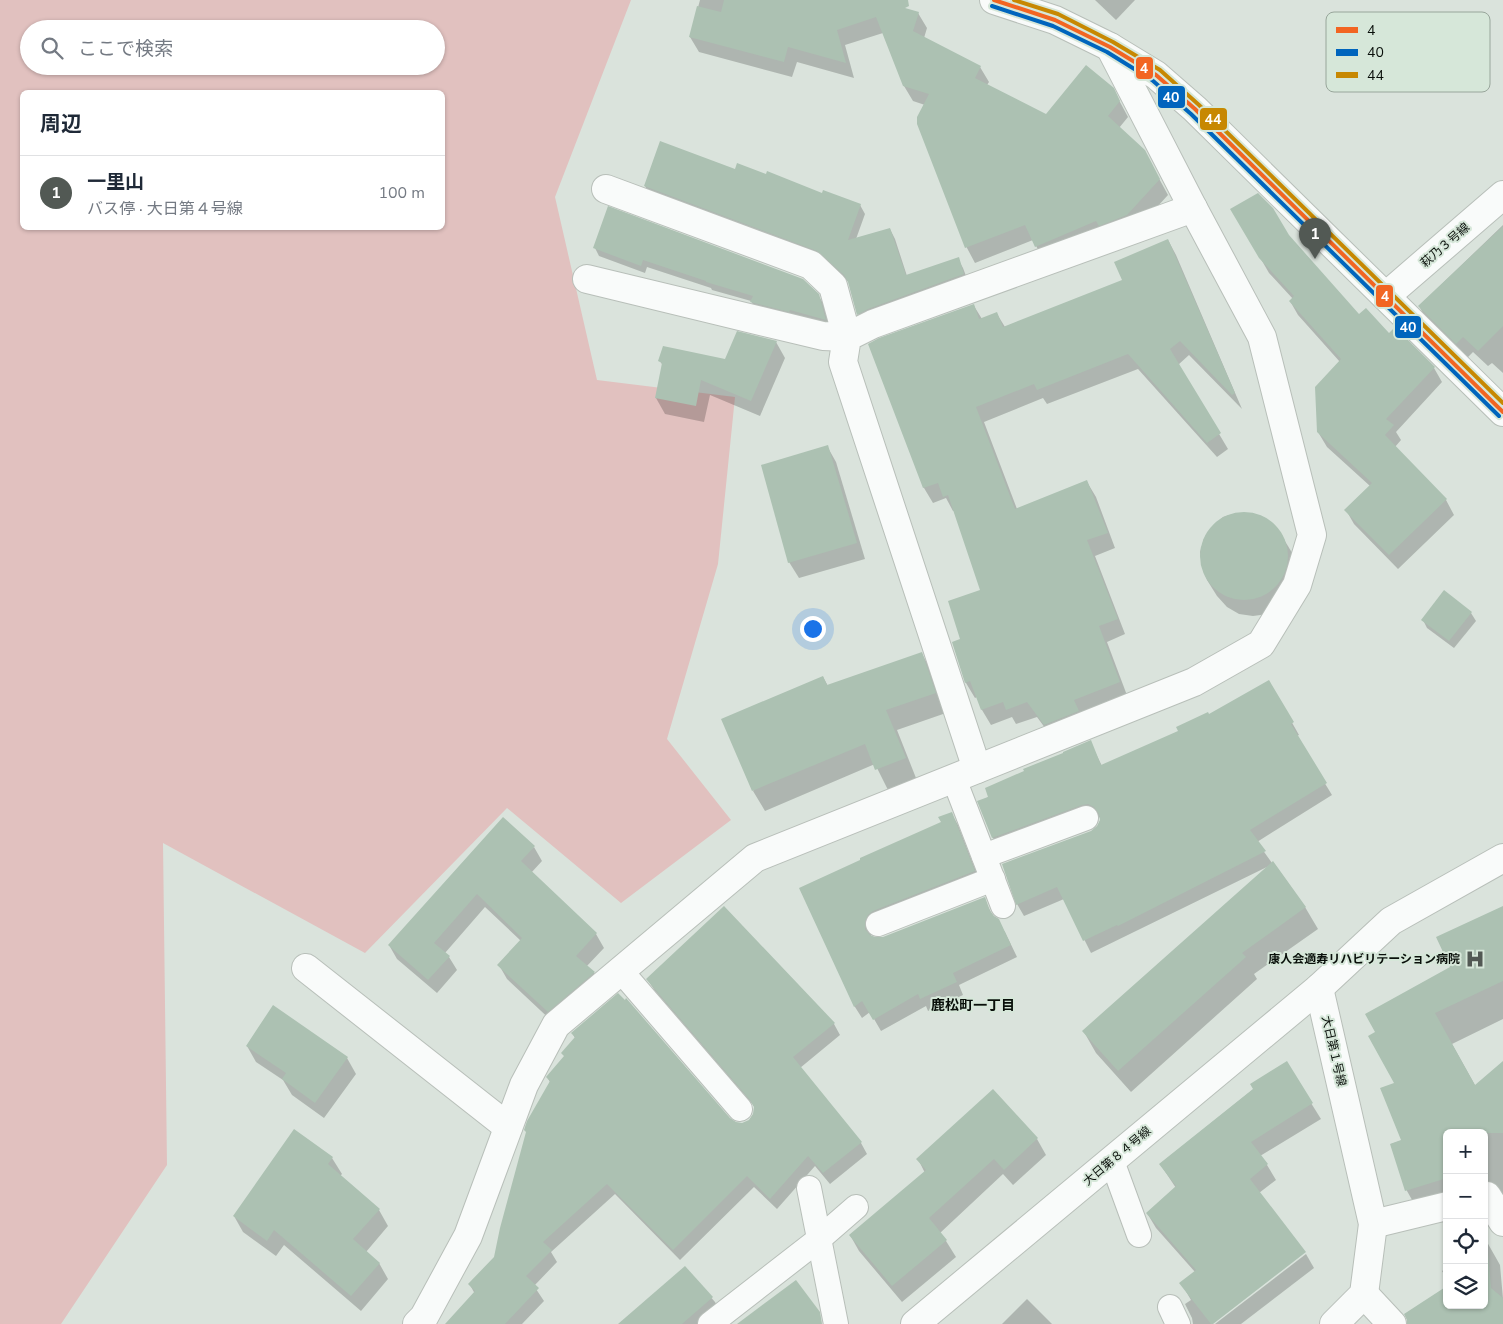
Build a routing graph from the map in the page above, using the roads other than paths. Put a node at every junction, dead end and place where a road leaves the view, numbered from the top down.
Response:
1 (994, 0) edge
2 (1049, 10) edge
3 (1110, 47) junction
4 (606, 189) dead end
5 (1503, 194) edge
6 (1193, 208) junction
7 (587, 279) dead end
8 (1386, 296) junction
9 (847, 337) junction
10 (1503, 412) edge
11 (965, 774) junction
12 (1086, 818) dead end
13 (984, 856) junction
14 (1503, 858) edge
15 (993, 879) junction
16 (1003, 906) dead end
17 (878, 924) dead end
18 (306, 968) dead end
19 (621, 971) junction
20 (1319, 988) junction
21 (740, 1109) dead end
22 (508, 1126) junction
23 (1112, 1160) junction
24 (809, 1188) dead end
25 (1488, 1198) edge
26 (856, 1207) dead end
27 (1443, 1207) edge
28 (1503, 1222) edge
29 (1373, 1224) junction
30 (1139, 1235) dead end
31 (818, 1240) junction
32 (1364, 1294) junction
33 (418, 1324) edge
34 (710, 1324) edge
35 (836, 1324) edge
36 (915, 1324) edge
37 (1334, 1324) edge
38 (1392, 1324) edge

1 - 2 street
2 - 3 street
3 - 6 street
3 - 8 street
4 - 9 street
5 - 8 street, 萩乃３号線
6 - 9 street
6 - 11 street
7 - 9 street
8 - 10 street
9 - 11 street
11 - 13 lane
11 - 19 street
12 - 13 lane
13 - 15 lane
14 - 20 street
15 - 16 lane
15 - 17 lane
18 - 22 street
19 - 21 lane
19 - 22 street
20 - 23 street, 大日第８４号線
20 - 29 street, 大日第１号線
22 - 33 street
23 - 30 lane
23 - 36 street, 大日第８４号線
24 - 31 lane
25 - 28 street
26 - 31 lane
27 - 29 street
29 - 32 street, 大日第１号線
31 - 34 lane
31 - 35 lane
32 - 37 street
32 - 38 street

